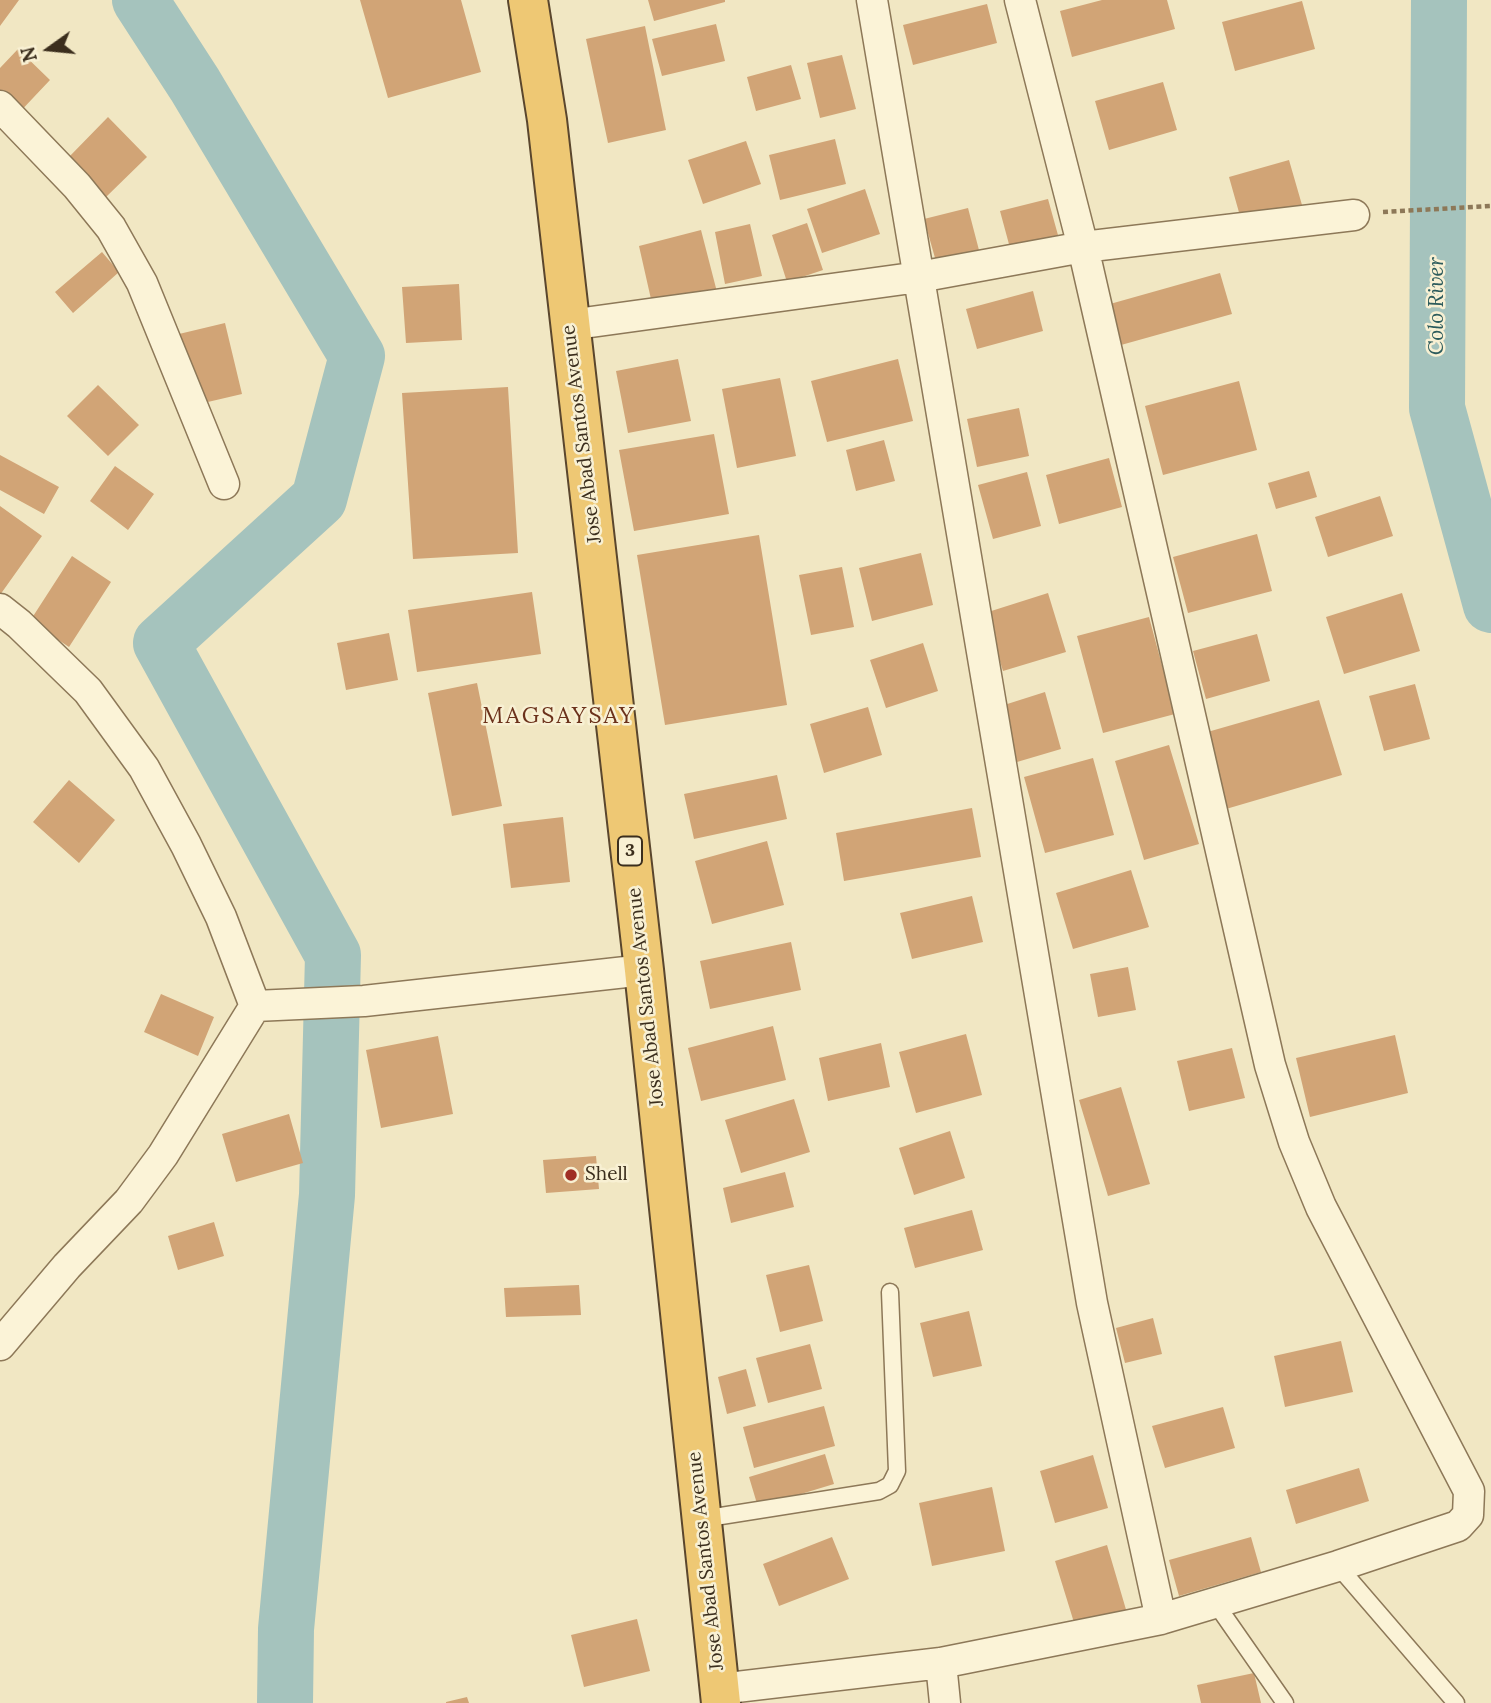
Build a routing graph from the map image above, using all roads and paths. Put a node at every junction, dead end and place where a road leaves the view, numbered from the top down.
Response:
1 (528, 0) edge
2 (872, 0) edge
3 (1020, 0) edge
4 (0, 106) edge
5 (1491, 206) edge
6 (1365, 214) joint
7 (1083, 247) junction
8 (919, 277) junction
9 (569, 325) junction
10 (224, 484) dead end
11 (0, 608) edge
12 (643, 970) junction
13 (256, 1006) junction
14 (890, 1292) dead end
15 (0, 1345) edge
16 (702, 1519) junction
17 (1338, 1566) junction
18 (1216, 1604) junction
19 (1161, 1619) junction
20 (941, 1663) junction
21 (720, 1696) edge
22 (945, 1703) edge
23 (1285, 1703) edge
24 (1456, 1703) edge

1 - 9 highway, Jose Abad Santos Avenue / 3
2 - 8 street
3 - 7 street
4 - 10 street
5 - 6 path
6 - 7 street
7 - 8 street
7 - 17 street
8 - 9 street
8 - 19 street
9 - 12 highway, Jose Abad Santos Avenue / 3
11 - 13 street
12 - 13 street
12 - 16 highway, Jose Abad Santos Avenue / 3
13 - 15 street
14 - 16 lane
16 - 21 highway, Jose Abad Santos Avenue / 3
17 - 18 street
17 - 24 lane
18 - 19 street
18 - 23 lane
19 - 20 street
20 - 21 street
20 - 22 street

